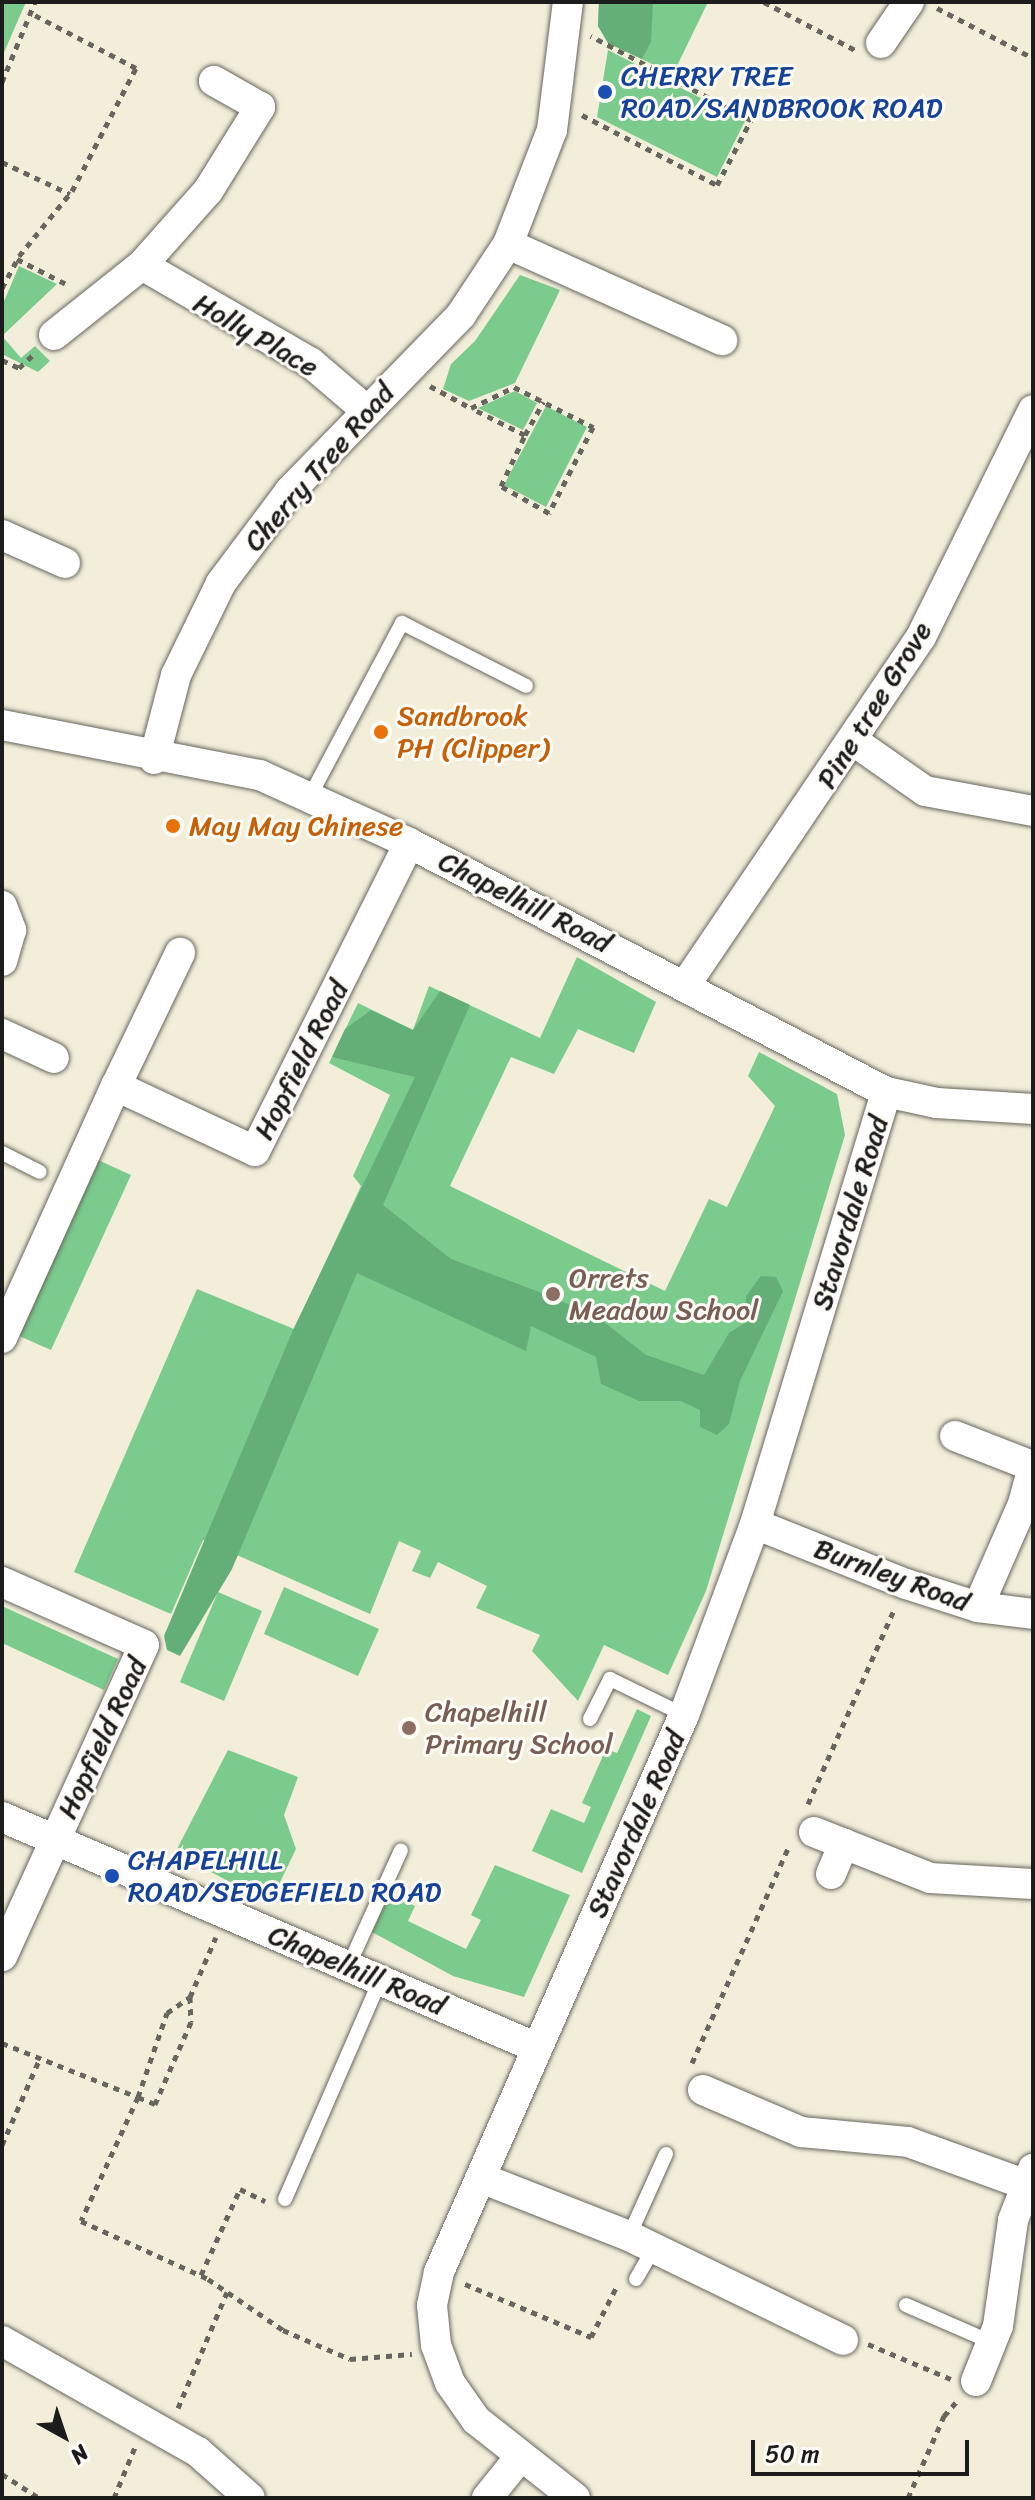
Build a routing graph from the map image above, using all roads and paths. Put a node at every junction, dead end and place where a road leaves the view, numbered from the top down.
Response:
1 (35, 2) edge
2 (764, 2) edge
3 (909, 2) edge
4 (926, 2) edge
5 (567, 12) edge
6 (31, 13) junction
7 (881, 43) joint
8 (1033, 58) edge
9 (214, 81) dead end
10 (2, 82) edge
11 (557, 102) junction
12 (2, 162) edge
13 (70, 194) junction
14 (508, 244) junction
15 (17, 259) junction
16 (142, 265) junction
17 (2, 288) edge
18 (98, 300) junction
19 (54, 335) joint
20 (722, 340) dead end
21 (2, 360) edge
22 (406, 369) junction
23 (543, 402) junction
24 (471, 408) junction
25 (366, 410) junction
26 (1033, 410) edge
27 (525, 435) junction
28 (2, 535) edge
29 (65, 563) dead end
30 (526, 686) dead end
31 (2, 725) edge
32 (855, 742) junction
33 (154, 759) junction
34 (310, 796) junction
35 (1033, 811) edge
36 (409, 843) junction
37 (2, 906) edge
38 (180, 953) dead end
39 (2, 961) edge
40 (686, 984) junction
41 (2, 1034) edge
42 (54, 1058) dead end
43 (116, 1086) junction
44 (886, 1092) junction
45 (1033, 1109) edge
46 (2, 1153) edge
47 (40, 1172) dead end
48 (2, 1338) edge
49 (955, 1436) dead end
50 (1033, 1466) edge
51 (755, 1524) junction
52 (2, 1582) edge
53 (978, 1607) junction
54 (1033, 1614) edge
55 (684, 1715) junction
56 (590, 1719) dead end
57 (2, 1817) edge
58 (814, 1832) dead end
59 (54, 1841) junction
60 (844, 1844) junction
61 (401, 1850) dead end
62 (831, 1874) dead end
63 (1033, 1884) edge
64 (226, 1914) junction
65 (2, 1956) edge
66 (348, 1967) junction
67 (380, 1980) junction
68 (190, 1997) junction
69 (2, 2043) edge
70 (535, 2047) junction
71 (40, 2058) junction
72 (703, 2090) dead end
73 (138, 2097) junction
74 (2, 2145) edge
75 (666, 2154) dead end
76 (1029, 2177) edge
77 (481, 2178) junction
78 (285, 2199) joint
79 (641, 2243) junction
80 (439, 2272) junction
81 (201, 2275) junction
82 (636, 2279) joint
83 (227, 2292) junction
84 (906, 2305) dead end
85 (843, 2340) joint
86 (2, 2341) edge
87 (991, 2342) junction
88 (438, 2351) junction
89 (973, 2384) junction
90 (150, 2426) junction
91 (520, 2457) junction
92 (2, 2474) edge
93 (39, 2498) edge
94 (114, 2498) edge
95 (250, 2498) edge
96 (487, 2498) edge
97 (575, 2498) edge
98 (908, 2498) edge

1 - 6 path
2 - 7 path
3 - 7 street
4 - 8 path
5 - 11 street, Cherry Tree Road
5 - 11 path
6 - 10 path
6 - 13 path
9 - 16 street
11 - 14 street, Cherry Tree Road
12 - 13 path
13 - 15 path
14 - 20 street
14 - 22 street, Cherry Tree Road
15 - 17 path
15 - 18 path
16 - 18 street
16 - 25 street, Holly Place
18 - 19 street
19 - 21 path
22 - 24 path
22 - 25 street, Cherry Tree Road
23 - 24 path
23 - 27 path
23 - 27 path
24 - 27 path
25 - 33 street, Cherry Tree Road
26 - 32 street, Pine tree Grove
28 - 29 street
30 - 34 lane
31 - 33 street, Chapelhill Road
32 - 35 street
32 - 40 street, Pine tree Grove
33 - 34 street, Chapelhill Road
34 - 36 street, Chapelhill Road
36 - 40 street, Chapelhill Road
36 - 43 street, Hopfield Road
37 - 39 street
38 - 43 street
40 - 44 street, Chapelhill Road
41 - 42 street
43 - 48 street
44 - 45 street, Chapelhill Road
44 - 51 street, Stavordale Road
46 - 47 lane
49 - 50 street
50 - 53 street
51 - 53 street, Burnley Road
51 - 55 street, Stavordale Road
52 - 59 street, Hopfield Road
53 - 54 street, Burnley Road
55 - 56 lane
55 - 70 street, Stavordale Road
57 - 59 street, Chapelhill Road
58 - 60 street
59 - 64 street, Chapelhill Road
59 - 65 street
60 - 62 street
60 - 63 street
61 - 66 lane
64 - 66 street, Chapelhill Road
64 - 68 path
66 - 67 street, Chapelhill Road
67 - 70 street, Chapelhill Road
67 - 78 lane
68 - 73 path
68 - 73 path
69 - 71 path
70 - 77 street, Stavordale Road
71 - 73 path
71 - 74 path
72 - 76 street
73 - 81 path
75 - 79 lane
76 - 87 street
77 - 79 street
77 - 80 street, Stavordale Road
78 - 81 path
79 - 82 lane
79 - 85 street
80 - 82 path
80 - 88 street, Stavordale Road
81 - 83 path
83 - 88 path
83 - 90 path
84 - 87 lane
85 - 89 path
86 - 90 street
87 - 89 street
88 - 91 street, Stavordale Road
89 - 98 path
90 - 94 path
90 - 95 street
91 - 96 street
91 - 97 street, Stavordale Road
92 - 93 path

